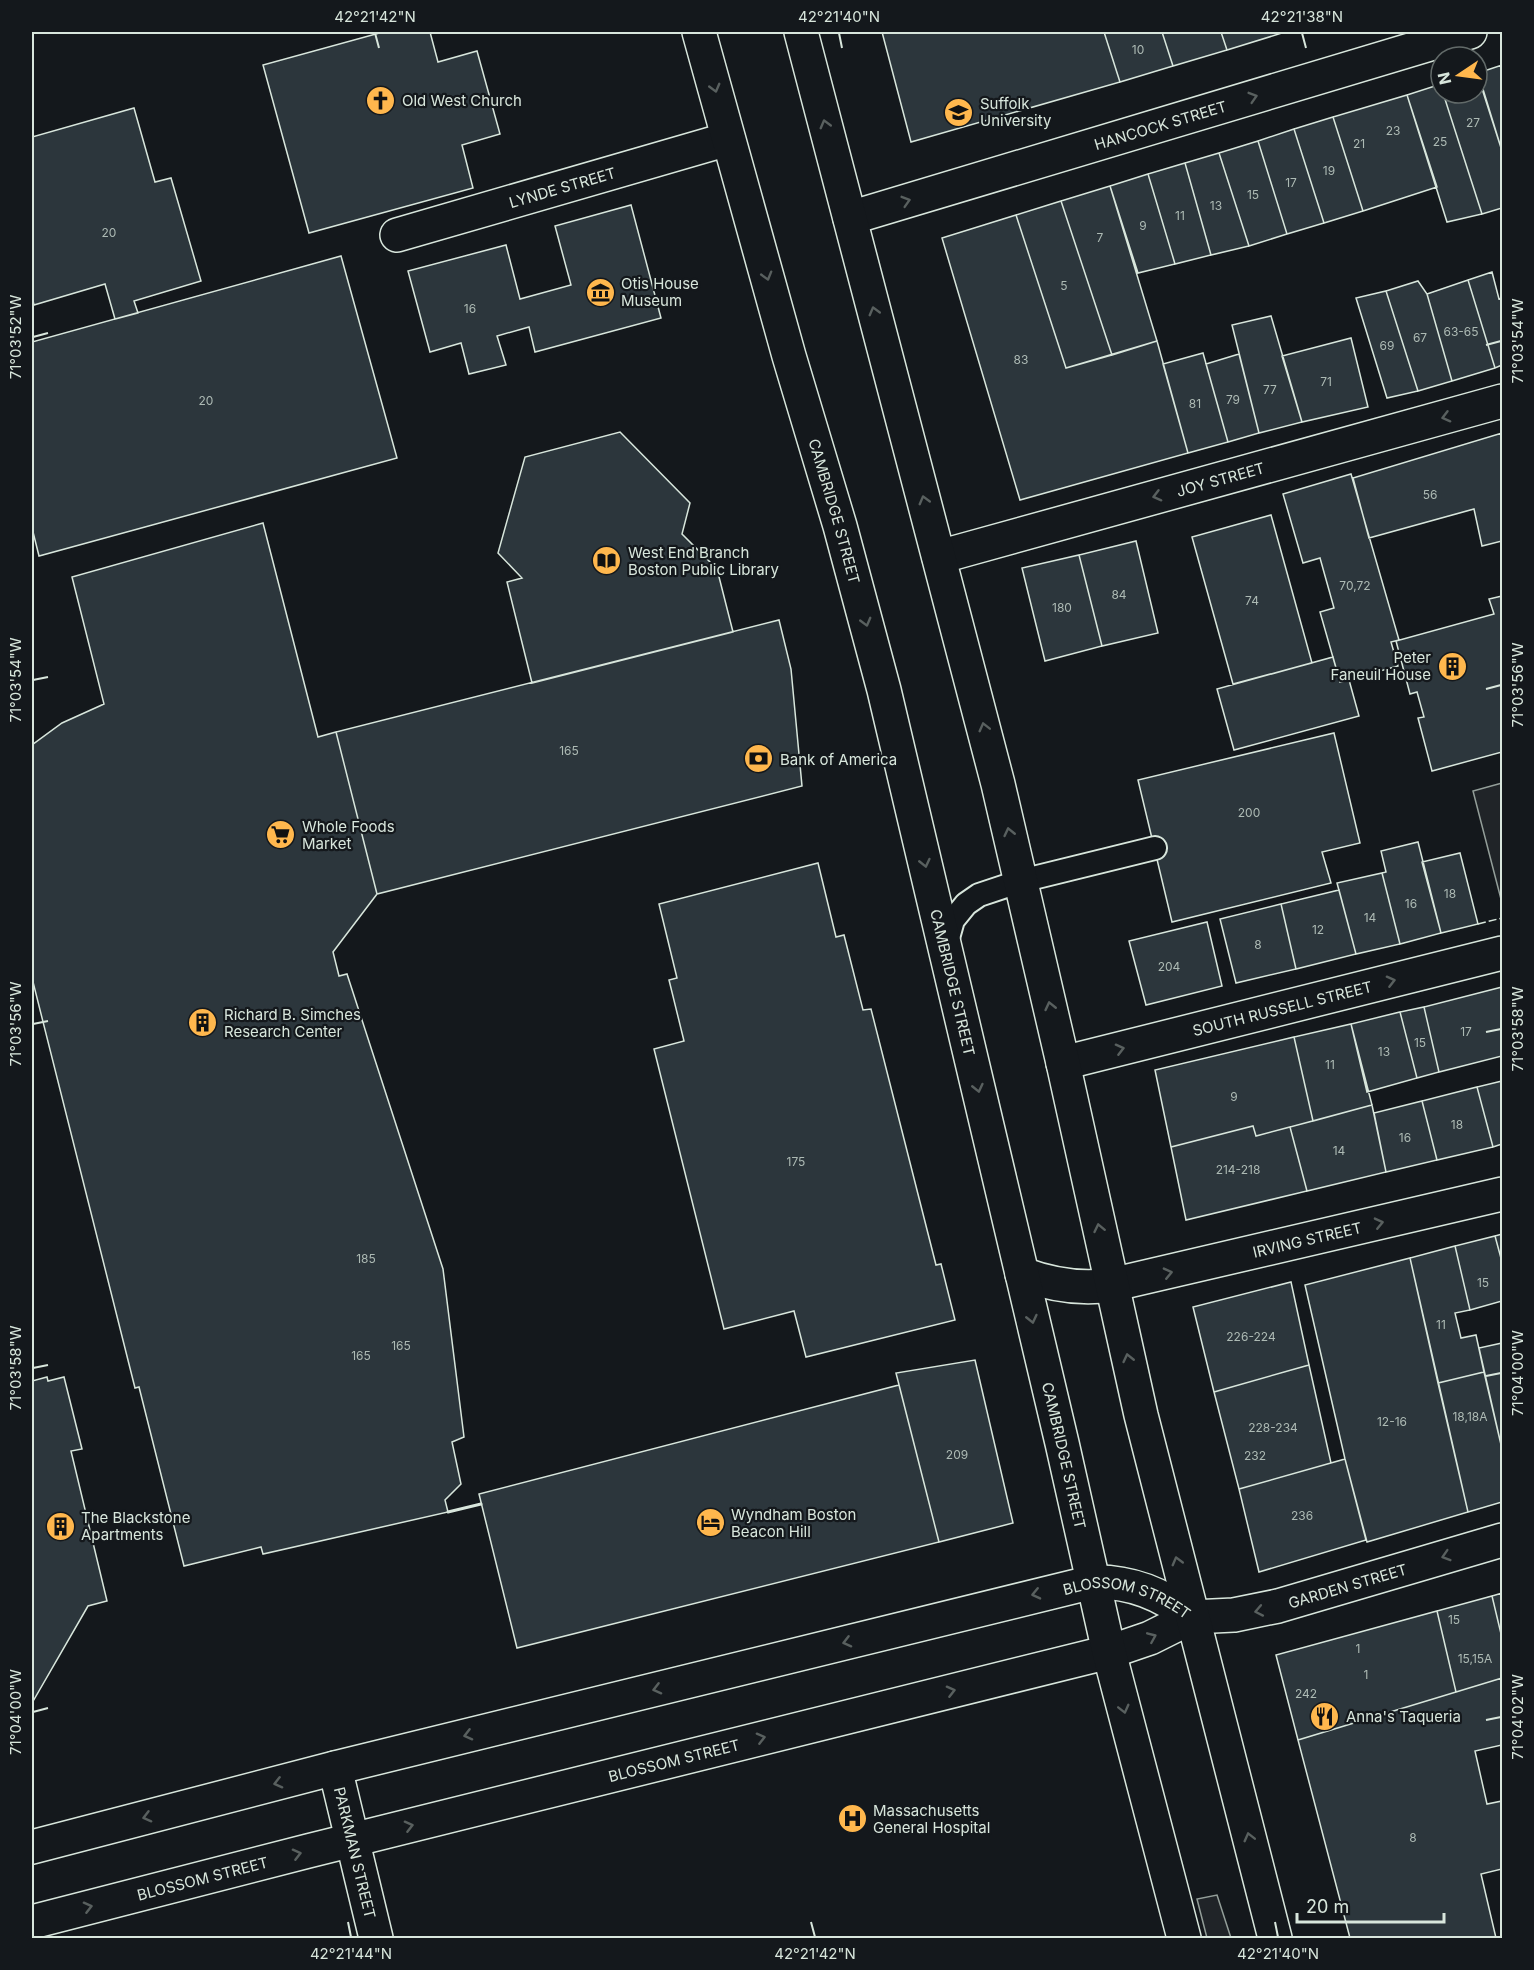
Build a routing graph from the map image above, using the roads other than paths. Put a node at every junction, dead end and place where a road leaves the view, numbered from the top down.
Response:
1 (699, 32) edge
2 (801, 32) edge
3 (1470, 32) edge
4 (728, 139) junction
5 (850, 218) junction
6 (398, 236) dead end
7 (1503, 401) edge
8 (939, 557) junction
9 (1155, 848) dead end
10 (1020, 881) junction
11 (945, 949) junction
12 (1503, 953) edge
13 (1063, 1063) junction
14 (1503, 1194) edge
15 (1022, 1275) junction
16 (1111, 1286) junction
17 (1503, 1540) edge
18 (1093, 1582) junction
19 (1192, 1617) junction
20 (1109, 1652) junction
21 (335, 1768) junction
22 (352, 1840) junction
23 (32, 1846) edge
24 (32, 1922) edge
25 (376, 1938) edge
26 (1184, 1938) edge
27 (1275, 1938) edge

1 -> 4 street, CAMBRIDGE STREET
5 -> 2 street
5 -> 3 street, HANCOCK STREET
4 - 6 street, LYNDE STREET
4 -> 11 street, CAMBRIDGE STREET
8 -> 5 street
7 -> 8 street, JOY STREET
10 -> 8 street
9 - 10 lane
10 - 11 lane
13 -> 10 street
11 -> 15 street, CAMBRIDGE STREET
13 -> 12 street, SOUTH RUSSELL STREET
16 -> 13 street
16 -> 14 street, IRVING STREET
15 - 16 street, IRVING STREET
15 -> 18 street, CAMBRIDGE STREET
19 -> 16 street
17 -> 19 street, GARDEN STREET
18 - 19 street, BLOSSOM STREET
18 - 20 street, CAMBRIDGE STREET
18 -> 21 street, BLOSSOM STREET
20 -> 19 street, BLOSSOM STREET
27 -> 19 street
22 -> 20 street, BLOSSOM STREET
20 -> 26 street, CAMBRIDGE STREET
21 - 22 street, PARKMAN STREET
21 -> 23 street, BLOSSOM STREET
24 -> 22 street, BLOSSOM STREET
22 - 25 street, PARKMAN STREET

